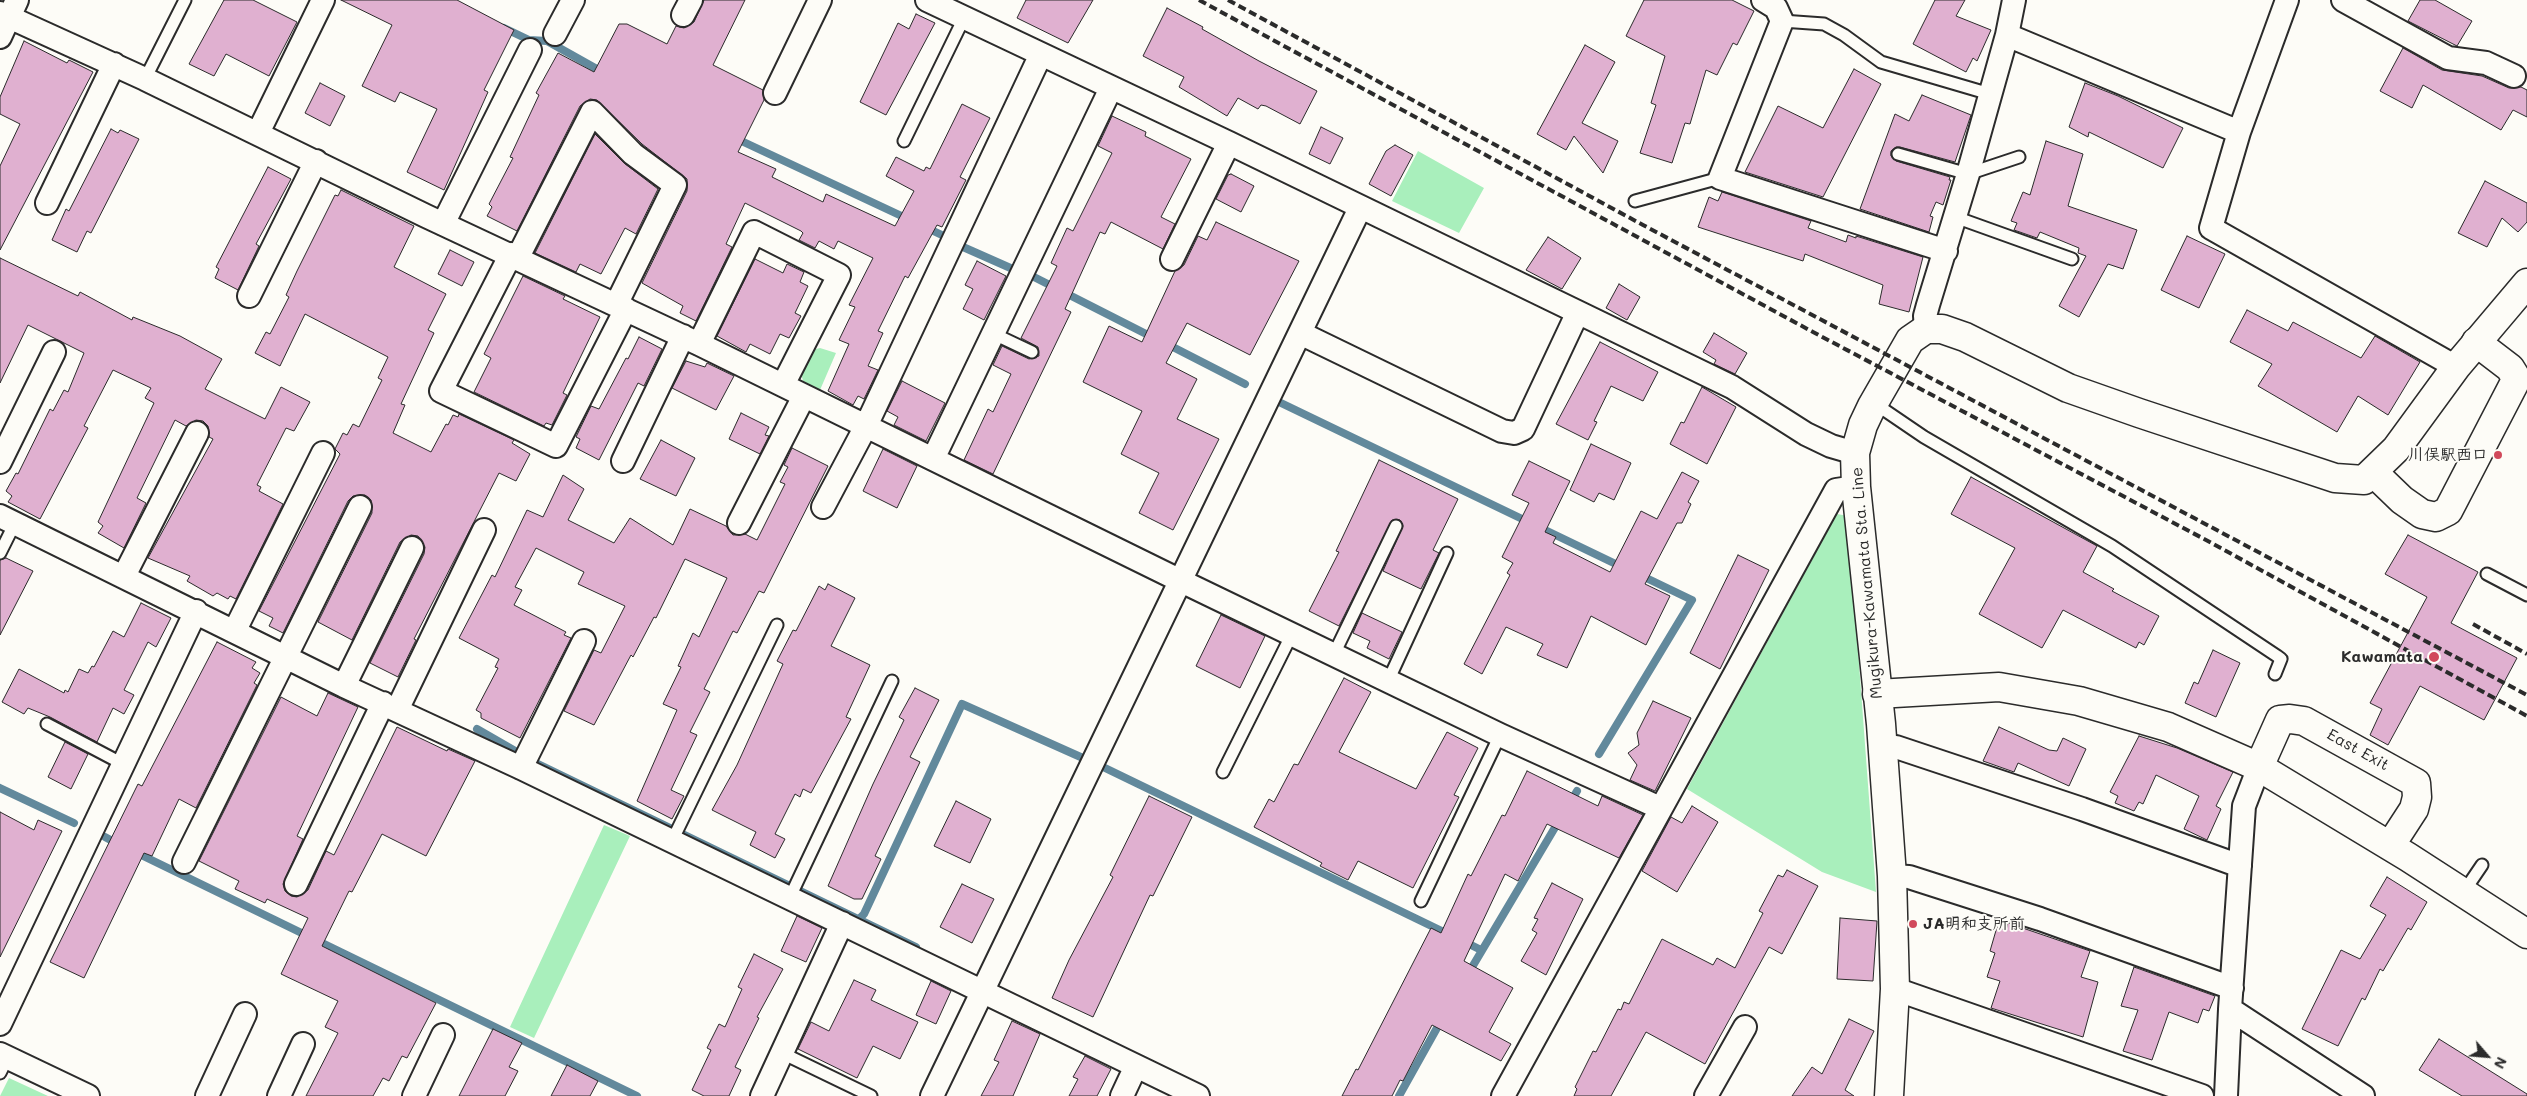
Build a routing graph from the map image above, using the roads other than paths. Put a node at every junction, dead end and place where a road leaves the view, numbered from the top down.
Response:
1 (185, 0) edge
2 (323, 0) edge
3 (573, 0) edge
4 (820, 0) edge
5 (927, 0) edge
6 (1763, 0) edge
7 (2014, 0) edge
8 (2287, 0) edge
9 (2344, 0) edge
10 (7, 17) edge
11 (964, 18) junction
12 (1782, 22) junction
13 (555, 34) dead end
14 (2007, 35) junction
15 (530, 50) dead end
16 (1040, 54) junction
17 (114, 64) junction
18 (2514, 76) dead end
19 (145, 79) junction
20 (1111, 88) junction
21 (775, 93) dead end
22 (1990, 94) junction
23 (2239, 132) junction
24 (258, 133) junction
25 (904, 141) dead end
26 (1229, 143) junction
27 (1898, 154) dead end
28 (2019, 157) dead end
29 (316, 161) junction
30 (1968, 174) junction
31 (1720, 178) junction
32 (1634, 200) dead end
33 (47, 203) dead end
34 (1360, 208) junction
35 (1956, 217) junction
36 (443, 224) junction
37 (1946, 251) junction
38 (514, 255) junction
39 (2072, 258) dead end
40 (1172, 259) dead end
41 (2527, 283) edge
42 (249, 296) dead end
43 (621, 307) junction
44 (1577, 314) junction
45 (1926, 328) junction
46 (1300, 333) junction
47 (994, 334) junction
48 (691, 340) junction
49 (2476, 342) junction
50 (54, 352) dead end
51 (1032, 352) dead end
52 (2456, 367) junction
53 (783, 385) junction
54 (804, 396) junction
55 (1874, 403) junction
56 (866, 426) junction
57 (197, 433) dead end
58 (1855, 452) junction
59 (323, 453) dead end
60 (933, 459) junction
61 (623, 461) dead end
62 (0, 462) edge
63 (2374, 473) junction
64 (1856, 487) junction
65 (360, 507) dead end
66 (823, 507) dead end
67 (7, 520) edge
68 (739, 523) dead end
69 (1396, 526) dead end
70 (484, 530) dead end
71 (412, 548) dead end
72 (0, 553) edge
73 (1447, 554) dead end
74 (2487, 574) dead end
75 (124, 576) junction
76 (1179, 580) junction
77 (2527, 595) edge
78 (196, 612) junction
79 (777, 625) dead end
80 (235, 630) junction
81 (1292, 634) junction
82 (584, 640) dead end
83 (1334, 654) junction
84 (286, 656) junction
85 (2275, 674) dead end
86 (892, 681) dead end
87 (1388, 681) junction
88 (344, 686) junction
89 (1877, 694) junction
90 (390, 707) junction
91 (47, 724) dead end
92 (1500, 735) junction
93 (1882, 750) junction
94 (123, 764) junction
95 (2260, 767) junction
96 (521, 768) junction
97 (1223, 772) dead end
98 (1660, 808) junction
99 (672, 841) junction
100 (2390, 846) junction
101 (184, 862) dead end
102 (2482, 865) dead end
103 (2240, 866) junction
104 (1892, 876) junction
105 (296, 884) dead end
106 (2463, 893) junction
107 (790, 897) junction
108 (1421, 902) dead end
109 (842, 923) junction
110 (2527, 934) edge
111 (1895, 989) junction
112 (983, 991) junction
113 (2231, 998) junction
114 (245, 1014) dead end
115 (0, 1024) edge
116 (1745, 1027) dead end
117 (443, 1035) dead end
118 (302, 1044) dead end
119 (782, 1053) junction
120 (3, 1061) edge
121 (1136, 1066) junction
122 (1513, 1092) edge
123 (88, 1096) edge
124 (207, 1096) edge
125 (279, 1096) edge
126 (414, 1096) edge
127 (762, 1096) edge
128 (871, 1096) edge
129 (932, 1096) edge
130 (1122, 1096) edge
131 (1198, 1096) edge
132 (1706, 1096) edge
133 (1889, 1096) edge
134 (2202, 1096) edge
135 (2226, 1096) edge
136 (2363, 1096) edge

1 - 19 lane
2 - 24 street
3 - 13 street
4 - 21 street
5 - 11 street
6 - 12 street
7 - 14 street
8 - 23 street
9 - 18 street
10 - 17 street
11 - 16 street
11 - 25 lane
12 - 22 lane
12 - 31 street
14 - 22 street
14 - 23 street
15 - 36 street
16 - 20 street
16 - 56 street
17 - 19 street
17 - 33 street
19 - 24 street
20 - 26 street
20 - 47 street
22 - 30 street
23 - 52 street
24 - 29 street
26 - 34 street
26 - 40 street
27 - 30 lane
28 - 30 lane
29 - 36 street
29 - 42 street
30 - 35 street
31 - 32 lane
31 - 37 street
34 - 44 street
34 - 46 street
35 - 37 street
35 - 39 lane
36 - 38 street
37 - 45 street
38 - 43 street
38 - 43 street
38 - 43 street
41 - 49 main road
43 - 48 street
44 - 46 street
44 - 58 street
45 - 55 main road, Mugikura-Kawamata Sta. Line
45 - 63 main road
46 - 76 street
47 - 51 lane
47 - 60 street
48 - 53 street
48 - 53 street
48 - 61 street
49 - 52 main road
49 - 63 main road
50 - 62 street
52 - 63 main road
53 - 54 street
54 - 56 street
54 - 68 street
55 - 58 main road, Mugikura-Kawamata Sta. Line
55 - 85 lane
56 - 60 street
56 - 66 street
57 - 75 street
58 - 64 main road, Mugikura-Kawamata Sta. Line
59 - 80 street
60 - 76 street
64 - 89 main road, Mugikura-Kawamata Sta. Line
64 - 98 street
65 - 84 street
67 - 72 lane
67 - 75 street
69 - 83 lane
70 - 90 street
71 - 88 street
73 - 87 lane
74 - 77 lane
75 - 78 street
76 - 81 street
76 - 112 street
78 - 80 street
78 - 94 street
79 - 99 lane
80 - 84 street
81 - 83 street
81 - 97 lane
82 - 96 street
83 - 87 street
84 - 88 street
84 - 101 street
86 - 107 lane
87 - 92 street
88 - 90 street
89 - 93 main road, Mugikura-Kawamata Sta. Line
89 - 95 main road
90 - 96 street
90 - 105 street
91 - 94 lane
92 - 98 street
92 - 108 lane
93 - 103 street
93 - 104 main road, Mugikura-Kawamata Sta. Line
94 - 115 street
95 - 100 main road
95 - 100 main road, East Exit
95 - 103 street
96 - 99 street
98 - 122 street
99 - 107 street
100 - 106 main road
102 - 106 lane
103 - 113 street
104 - 111 main road, Mugikura-Kawamata Sta. Line
104 - 113 street
106 - 110 main road
107 - 109 street
109 - 112 street
109 - 119 street
111 - 133 main road, Mugikura-Kawamata Sta. Line
111 - 134 street
112 - 121 street
112 - 129 street
113 - 135 street
113 - 136 street
114 - 124 street
116 - 132 street
117 - 126 street
118 - 125 street
119 - 127 street
119 - 128 lane
120 - 123 street
121 - 130 street
121 - 131 street

